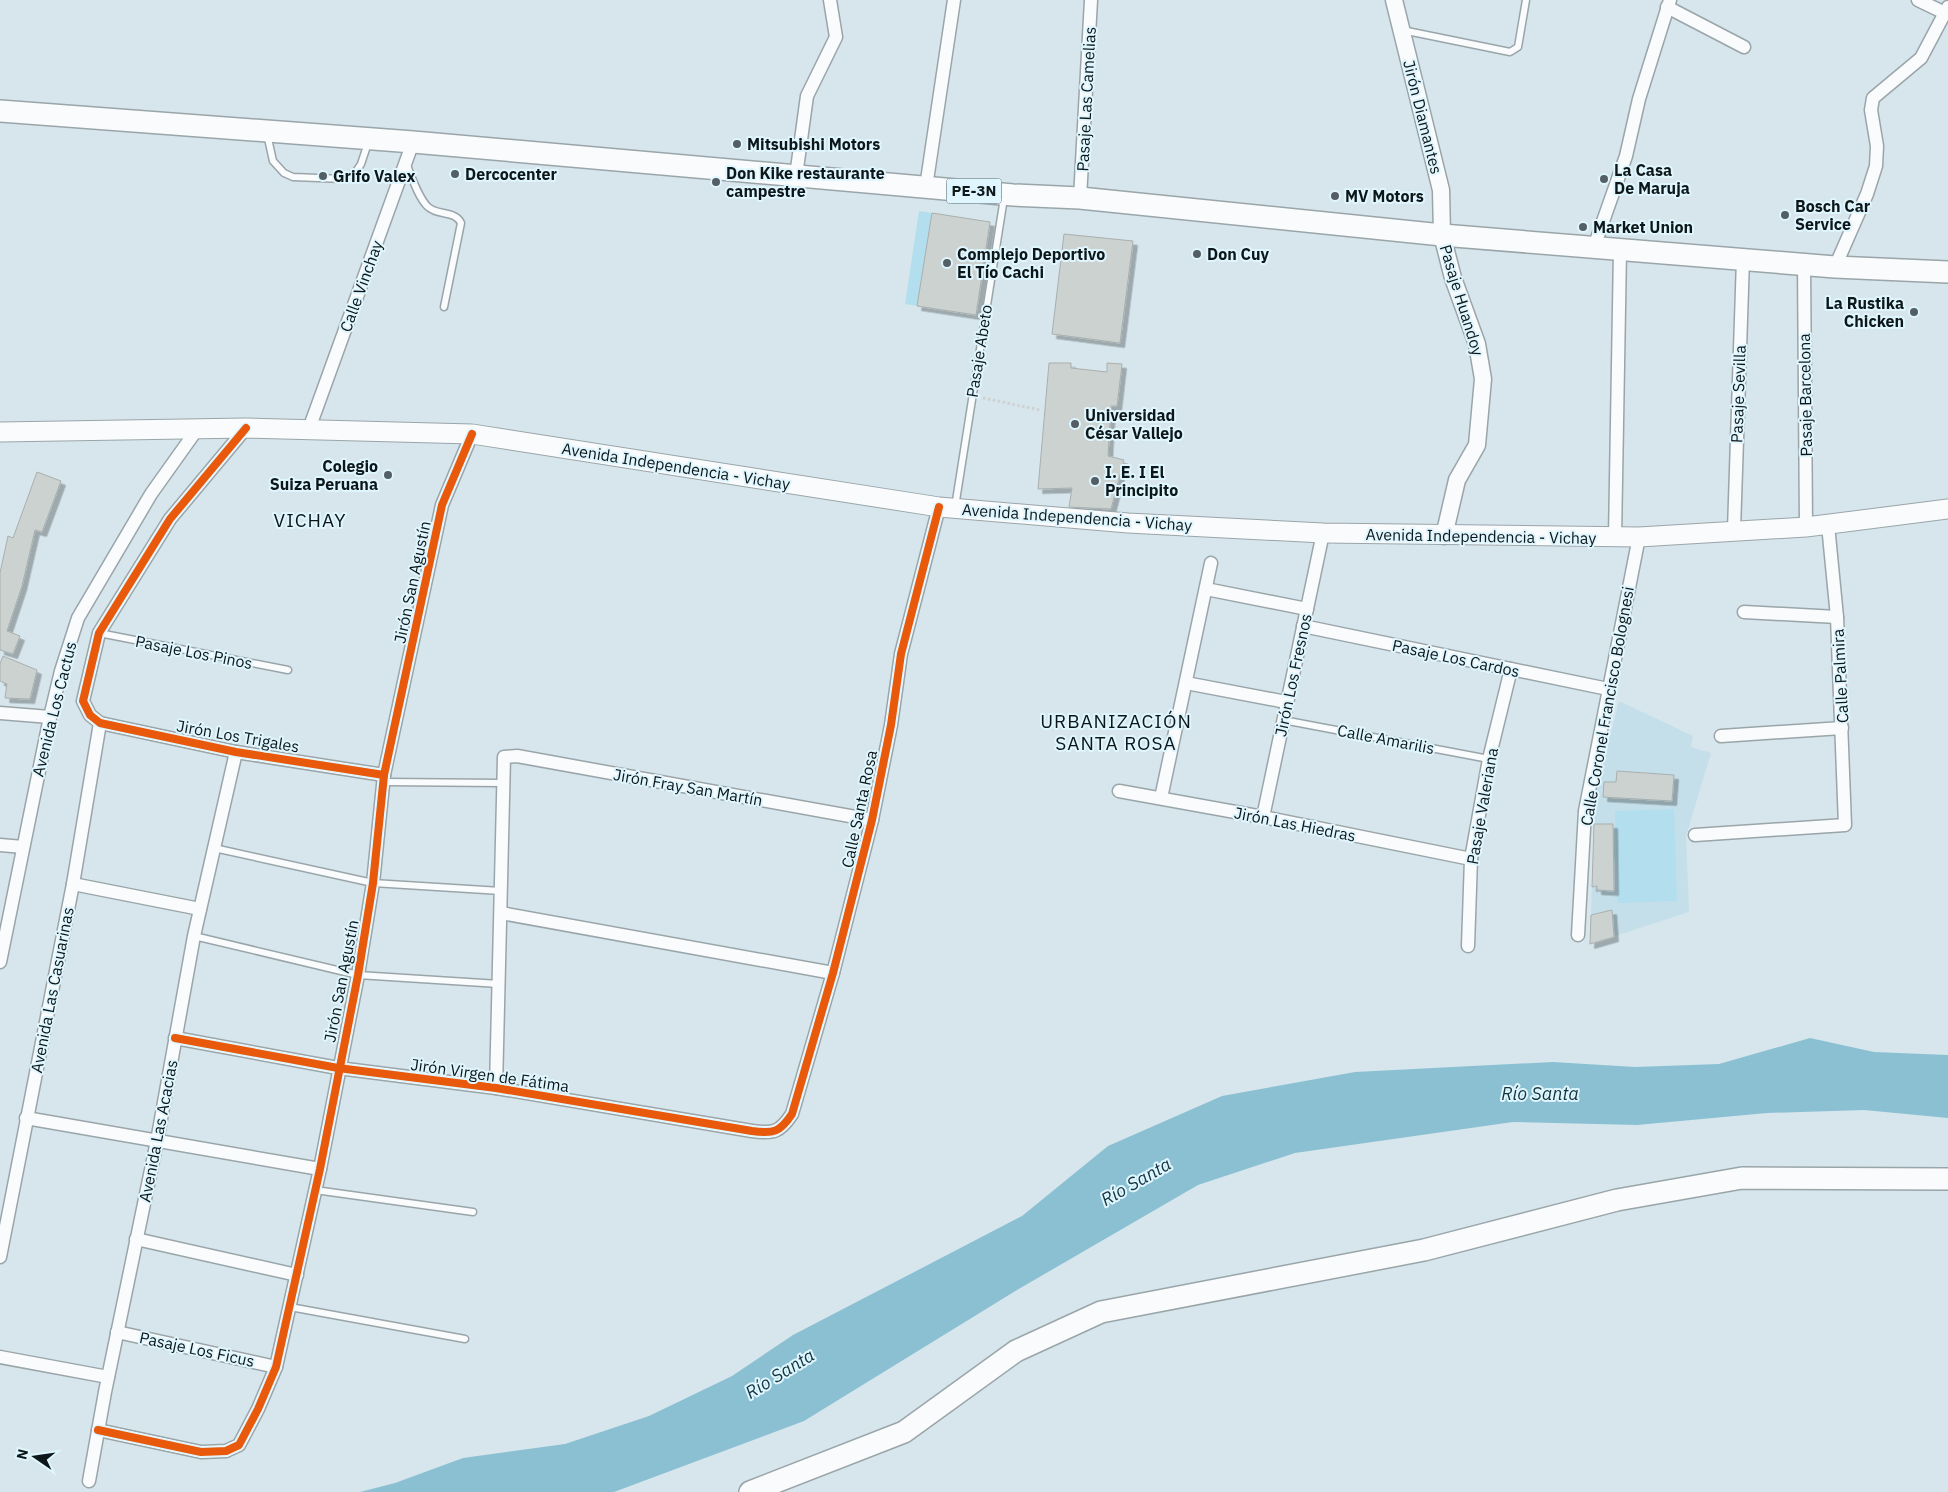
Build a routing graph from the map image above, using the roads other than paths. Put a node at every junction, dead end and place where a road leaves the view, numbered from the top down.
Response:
1 (830, 0) edge
2 (954, 0) edge
3 (1092, 0) edge
4 (1394, 0) edge
5 (1526, 0) edge
6 (1918, 0) edge
7 (1668, 3) edge
8 (1946, 10) edge
9 (1401, 29) junction
10 (1744, 47) dead end
11 (0, 111) edge
12 (267, 131) junction
13 (369, 139) junction
14 (413, 142) junction
15 (406, 162) junction
16 (796, 176) junction
17 (926, 187) junction
18 (1004, 194) junction
19 (1080, 198) junction
20 (1442, 235) junction
21 (1594, 247) junction
22 (1620, 250) junction
23 (1742, 259) junction
24 (1804, 263) junction
25 (1835, 267) junction
26 (1948, 272) edge
27 (444, 307) dead end
28 (198, 428) junction
29 (246, 428) junction
30 (309, 429) junction
31 (0, 432) edge
32 (472, 434) junction
33 (947, 508) junction
34 (1948, 509) edge
35 (1828, 525) junction
36 (1806, 527) junction
37 (1734, 530) junction
38 (1323, 533) junction
39 (1444, 536) junction
40 (1638, 537) junction
41 (1616, 538) junction
42 (1211, 564) dead end
43 (1206, 589) junction
44 (1307, 609) junction
45 (1744, 612) dead end
46 (1837, 617) junction
47 (1303, 626) junction
48 (99, 633) junction
49 (1511, 669) junction
50 (288, 670) dead end
51 (1186, 683) junction
52 (1608, 690) junction
53 (1286, 702) junction
54 (0, 713) edge
55 (50, 717) junction
56 (95, 719) junction
57 (1283, 720) junction
58 (1842, 728) junction
59 (1721, 736) dead end
60 (236, 752) junction
61 (1489, 759) junction
62 (384, 778) junction
63 (503, 783) junction
64 (1119, 791) dead end
65 (1161, 798) junction
66 (1263, 816) junction
67 (872, 820) junction
68 (1695, 835) dead end
69 (0, 844) edge
70 (23, 846) junction
71 (214, 848) junction
72 (1471, 859) junction
73 (373, 882) junction
74 (73, 884) junction
75 (501, 891) junction
76 (200, 909) junction
77 (501, 913) junction
78 (1578, 935) dead end
79 (194, 936) junction
80 (1468, 946) dead end
81 (0, 962) edge
82 (833, 972) junction
83 (358, 975) junction
84 (499, 984) junction
85 (176, 1038) junction
86 (338, 1068) junction
87 (496, 1088) junction
88 (792, 1114) joint
89 (26, 1118) junction
90 (157, 1142) junction
91 (320, 1169) junction
92 (1948, 1179) edge
93 (315, 1190) junction
94 (473, 1212) dead end
95 (136, 1239) junction
96 (0, 1257) edge
97 (297, 1275) junction
98 (290, 1307) junction
99 (117, 1332) junction
100 (465, 1339) dead end
101 (0, 1357) edge
102 (276, 1367) junction
103 (108, 1377) junction
104 (98, 1430) junction
105 (89, 1482) dead end
106 (750, 1492) edge

1 - 16 street
2 - 17 street
3 - 19 street, Pasaje Las Camelias
4 - 9 street, Jirón Diamantes
5 - 9 lane
6 - 8 street
7 - 10 street
7 - 21 street
8 - 25 street
9 - 20 street, Jirón Diamantes
11 - 12 main road, PE-3N
12 - 13 main road, PE-3N
12 - 13 lane
13 - 14 main road, PE-3N
14 - 15 street, Calle Vinchay
14 - 16 main road, PE-3N
15 - 27 lane
15 - 30 street, Calle Vinchay
16 - 17 main road, PE-3N
17 - 18 main road, PE-3N
18 - 19 main road, PE-3N
18 - 33 lane, Pasaje Abeto
19 - 20 main road, PE-3N
20 - 21 main road, PE-3N
20 - 39 street, Pasaje Huandoy
21 - 22 main road, PE-3N
22 - 23 main road, PE-3N
22 - 41 street
23 - 24 main road, PE-3N
23 - 37 street, Pasaje Sevilla
24 - 25 main road, PE-3N
24 - 36 street, Pasaje Barcelona
25 - 26 main road, PE-3N
28 - 29 main road, Avenida Independencia - Vichay
28 - 31 main road, Avenida Independencia - Vichay
28 - 55 street, Avenida Los Cactus
29 - 30 main road, Avenida Independencia - Vichay
29 - 48 street, Avenida Las Casuarinas
30 - 32 main road, Avenida Independencia - Vichay
32 - 33 main road, Avenida Independencia - Vichay
32 - 62 street, Jirón San Agustín
33 - 38 main road, Avenida Independencia - Vichay
33 - 67 street, Calle Santa Rosa
34 - 35 main road, Avenida Independencia - Vichay
35 - 36 main road, Avenida Independencia - Vichay
35 - 46 street, Calle Palmira
36 - 37 main road, Avenida Independencia - Vichay
37 - 40 main road, Avenida Independencia - Vichay
38 - 39 main road, Avenida Independencia - Vichay
38 - 44 street, Jirón Los Fresnos
39 - 41 main road, Avenida Independencia - Vichay
40 - 41 main road, Avenida Independencia - Vichay
40 - 52 street, Calle Coronel Francisco Bolognesi
42 - 43 street
43 - 44 street
43 - 51 street
44 - 47 street, Jirón Los Fresnos
45 - 46 street
46 - 58 street, Calle Palmira
47 - 49 street, Pasaje Los Cardos
47 - 53 street, Jirón Los Fresnos
48 - 50 lane, Pasaje Los Pinos
48 - 56 street, Avenida Las Casuarinas
49 - 52 street, Pasaje Los Cardos
49 - 61 street, Pasaje Valeriana
51 - 53 street
51 - 65 street
52 - 78 street, Calle Coronel Francisco Bolognesi
53 - 57 street, Jirón Los Fresnos
54 - 55 street
55 - 70 street, Avenida Los Cactus
56 - 60 street, Jirón Los Trigales
56 - 74 street, Avenida Las Casuarinas
57 - 61 lane, Calle Amarilis
57 - 66 street, Jirón Los Fresnos
58 - 59 street
58 - 68 street, Calle Palmira
60 - 62 street, Jirón Los Trigales
60 - 71 street, Avenida Las Acacias
61 - 72 street, Pasaje Valeriana
62 - 63 lane
62 - 73 street, Jirón San Agustín
63 - 67 street, Jirón Fray San Martín
63 - 75 street
64 - 65 street, Jirón Las Hiedras
65 - 66 street, Jirón Las Hiedras
66 - 72 street, Jirón Las Hiedras
67 - 82 street, Calle Santa Rosa
69 - 70 street
70 - 81 street, Avenida Los Cactus
71 - 73 lane
71 - 76 street, Avenida Las Acacias
72 - 80 street, Pasaje Valeriana
73 - 75 lane
73 - 83 street, Jirón San Agustín
74 - 76 street
74 - 89 street, Avenida Las Casuarinas
75 - 77 street
76 - 79 street, Avenida Las Acacias
77 - 82 street
77 - 84 street
79 - 83 lane
79 - 85 street, Avenida Las Acacias
82 - 88 street, Calle Santa Rosa
83 - 84 lane
83 - 86 street, Jirón San Agustín
84 - 87 street
85 - 86 street, Jirón Virgen de Fátima
85 - 90 street, Avenida Las Acacias
86 - 87 street, Jirón Virgen de Fátima
86 - 91 street, Jirón San Agustín
87 - 88 street, Jirón Virgen de Fátima
89 - 90 street
89 - 96 street, Avenida Las Casuarinas
90 - 91 street
90 - 95 street, Avenida Las Acacias
91 - 93 street, Jirón San Agustín
92 - 106 main road
93 - 94 lane
93 - 97 street, Jirón San Agustín
95 - 97 street
95 - 99 street, Avenida Las Acacias
97 - 98 street, Jirón San Agustín
98 - 100 lane
98 - 102 street, Jirón San Agustín
99 - 102 street, Pasaje Los Ficus
99 - 103 street, Avenida Las Acacias
101 - 103 street
102 - 104 street, Jirón San Agustín
103 - 104 street, Avenida Las Acacias
104 - 105 street, Avenida Las Acacias

